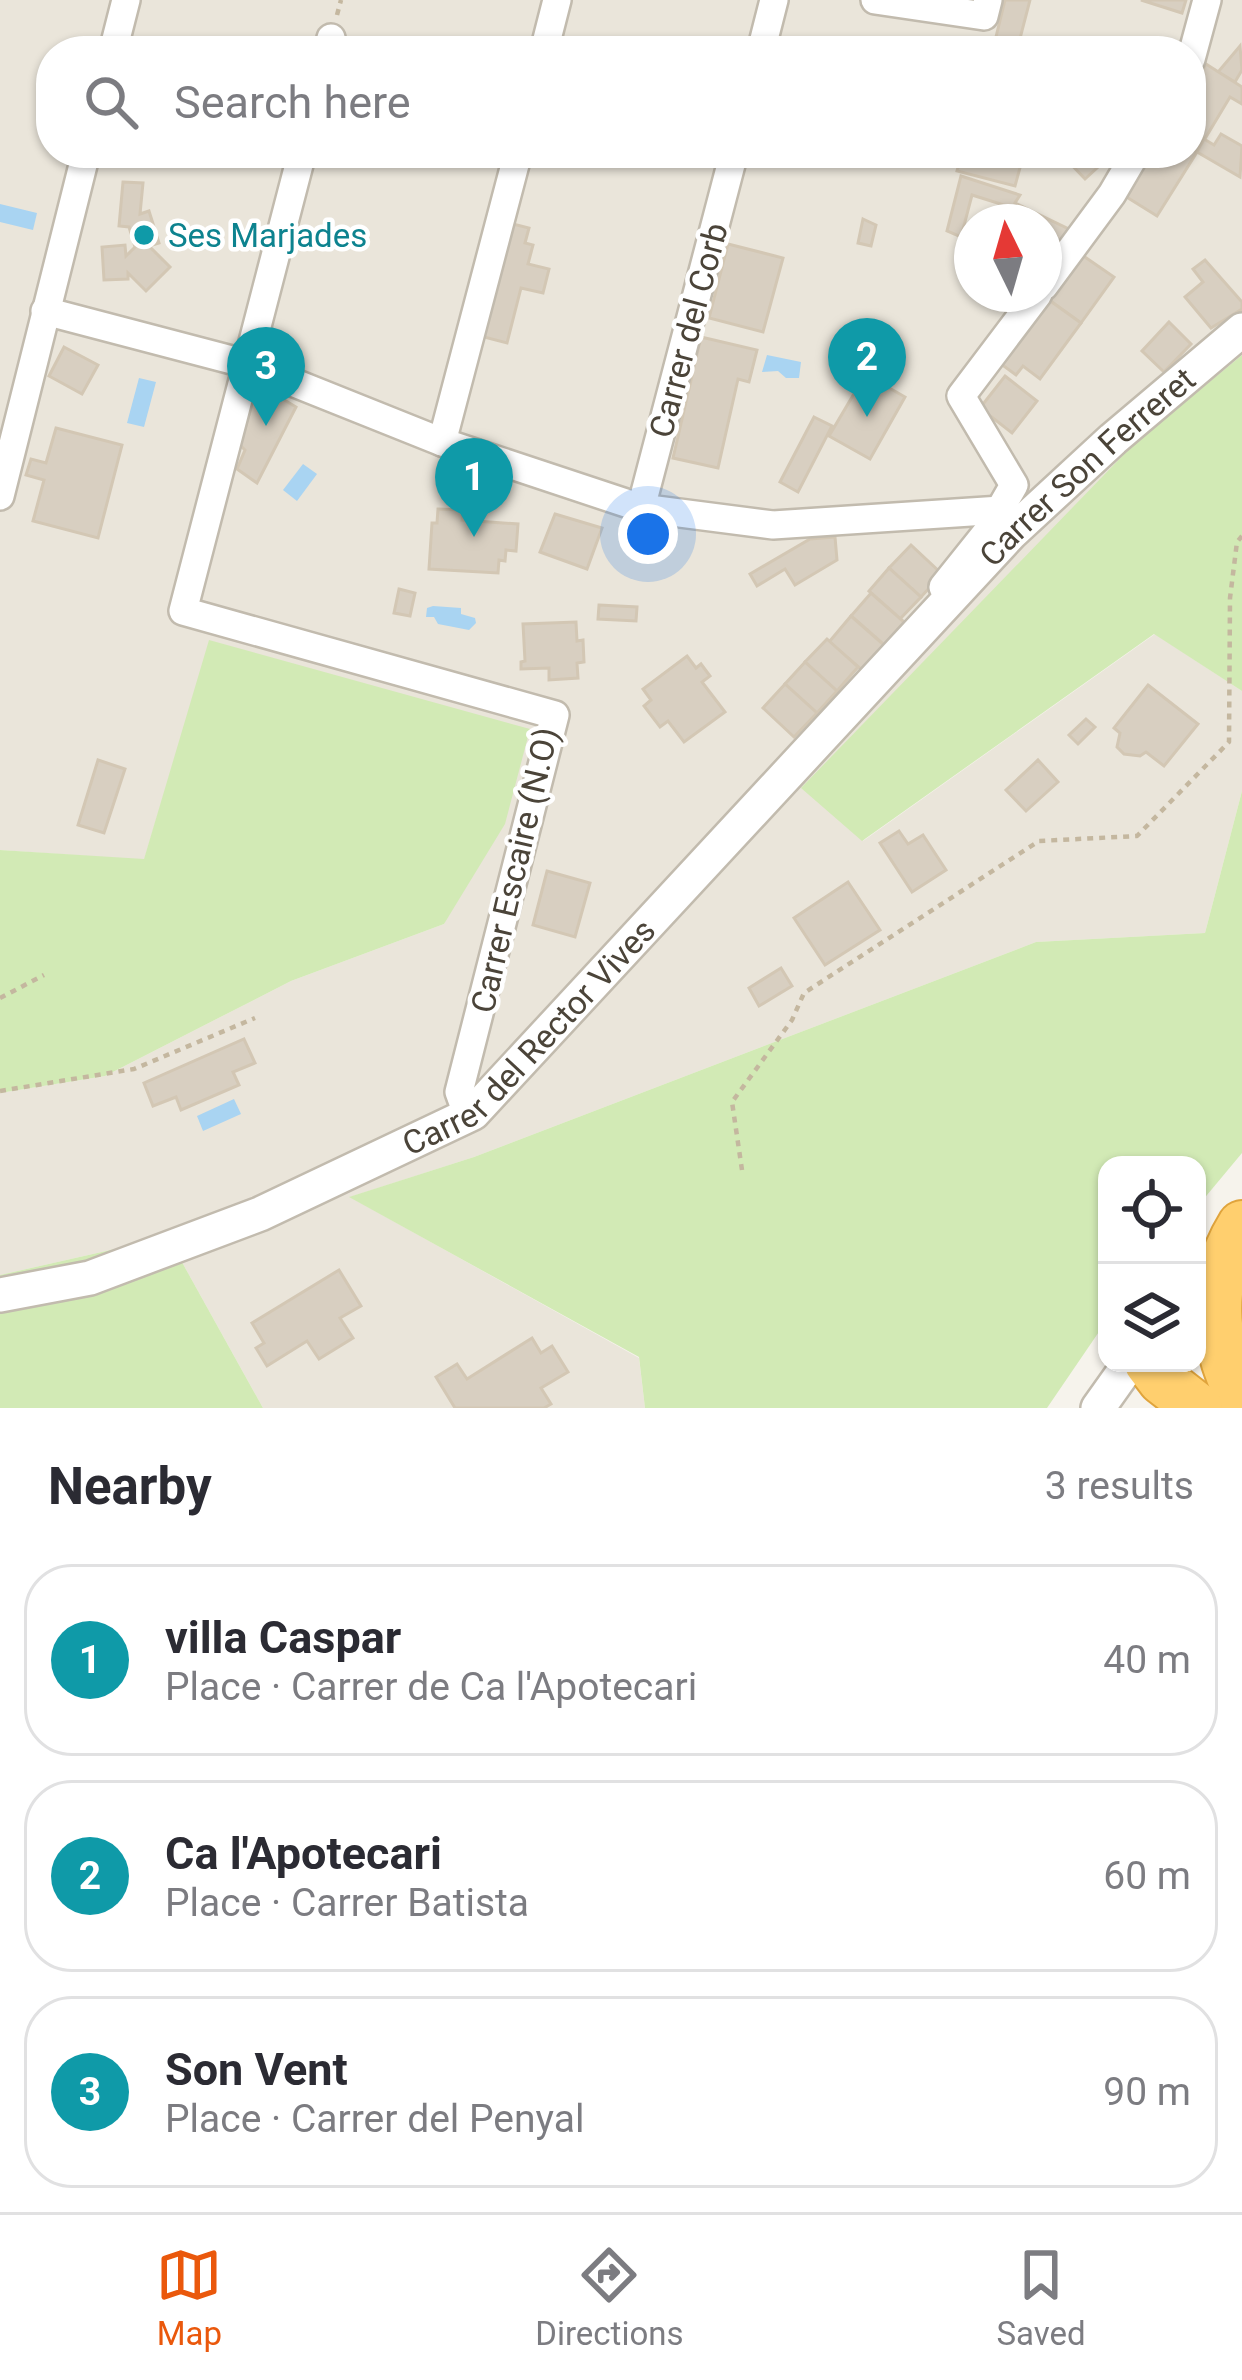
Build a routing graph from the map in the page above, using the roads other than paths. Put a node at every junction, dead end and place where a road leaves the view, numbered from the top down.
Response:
1 (126, 0) edge
2 (557, 0) edge
3 (774, 0) edge
4 (875, 0) edge
5 (988, 0) edge
6 (1207, 0) edge
7 (117, 36) edge
8 (548, 36) edge
9 (765, 36) edge
10 (1197, 36) edge
11 (82, 168) edge
12 (298, 168) edge
13 (514, 168) edge
14 (730, 168) edge
15 (1127, 168) edge
16 (1062, 262) edge
17 (46, 311) junction
18 (1025, 312) edge
19 (1242, 330) edge
20 (248, 364) junction
21 (10, 407) edge
22 (442, 442) junction
23 (0, 496) edge
24 (641, 508) junction
25 (1001, 510) junction
26 (942, 609) junction
27 (473, 1113) junction
28 (1242, 1222) edge
29 (1206, 1264) edge
30 (0, 1294) edge
31 (1123, 1372) edge
32 (1156, 1372) edge
33 (1201, 1372) edge
34 (1242, 1402) edge
35 (1097, 1408) edge
36 (1198, 1408) edge

1 - 7 street
2 - 8 street
3 - 9 street
4 - 5 street
6 - 10 street
11 - 17 street
12 - 20 street
13 - 22 street
14 - 24 street, Carrer del Corb
15 - 16 street
17 - 20 street
17 - 21 street
18 - 25 street
19 - 26 street, Carrer Son Ferreret
20 - 22 street
20 - 27 street, Carrer Escaire (N.O)
21 - 23 street
22 - 24 street
24 - 25 street
25 - 26 street
26 - 27 street, Carrer del Rector Vives
27 - 30 street, Carrer del Rector Vives
28 - 29 street
28 - 34 highway
31 - 35 street
32 - 36 highway
33 - 34 highway

